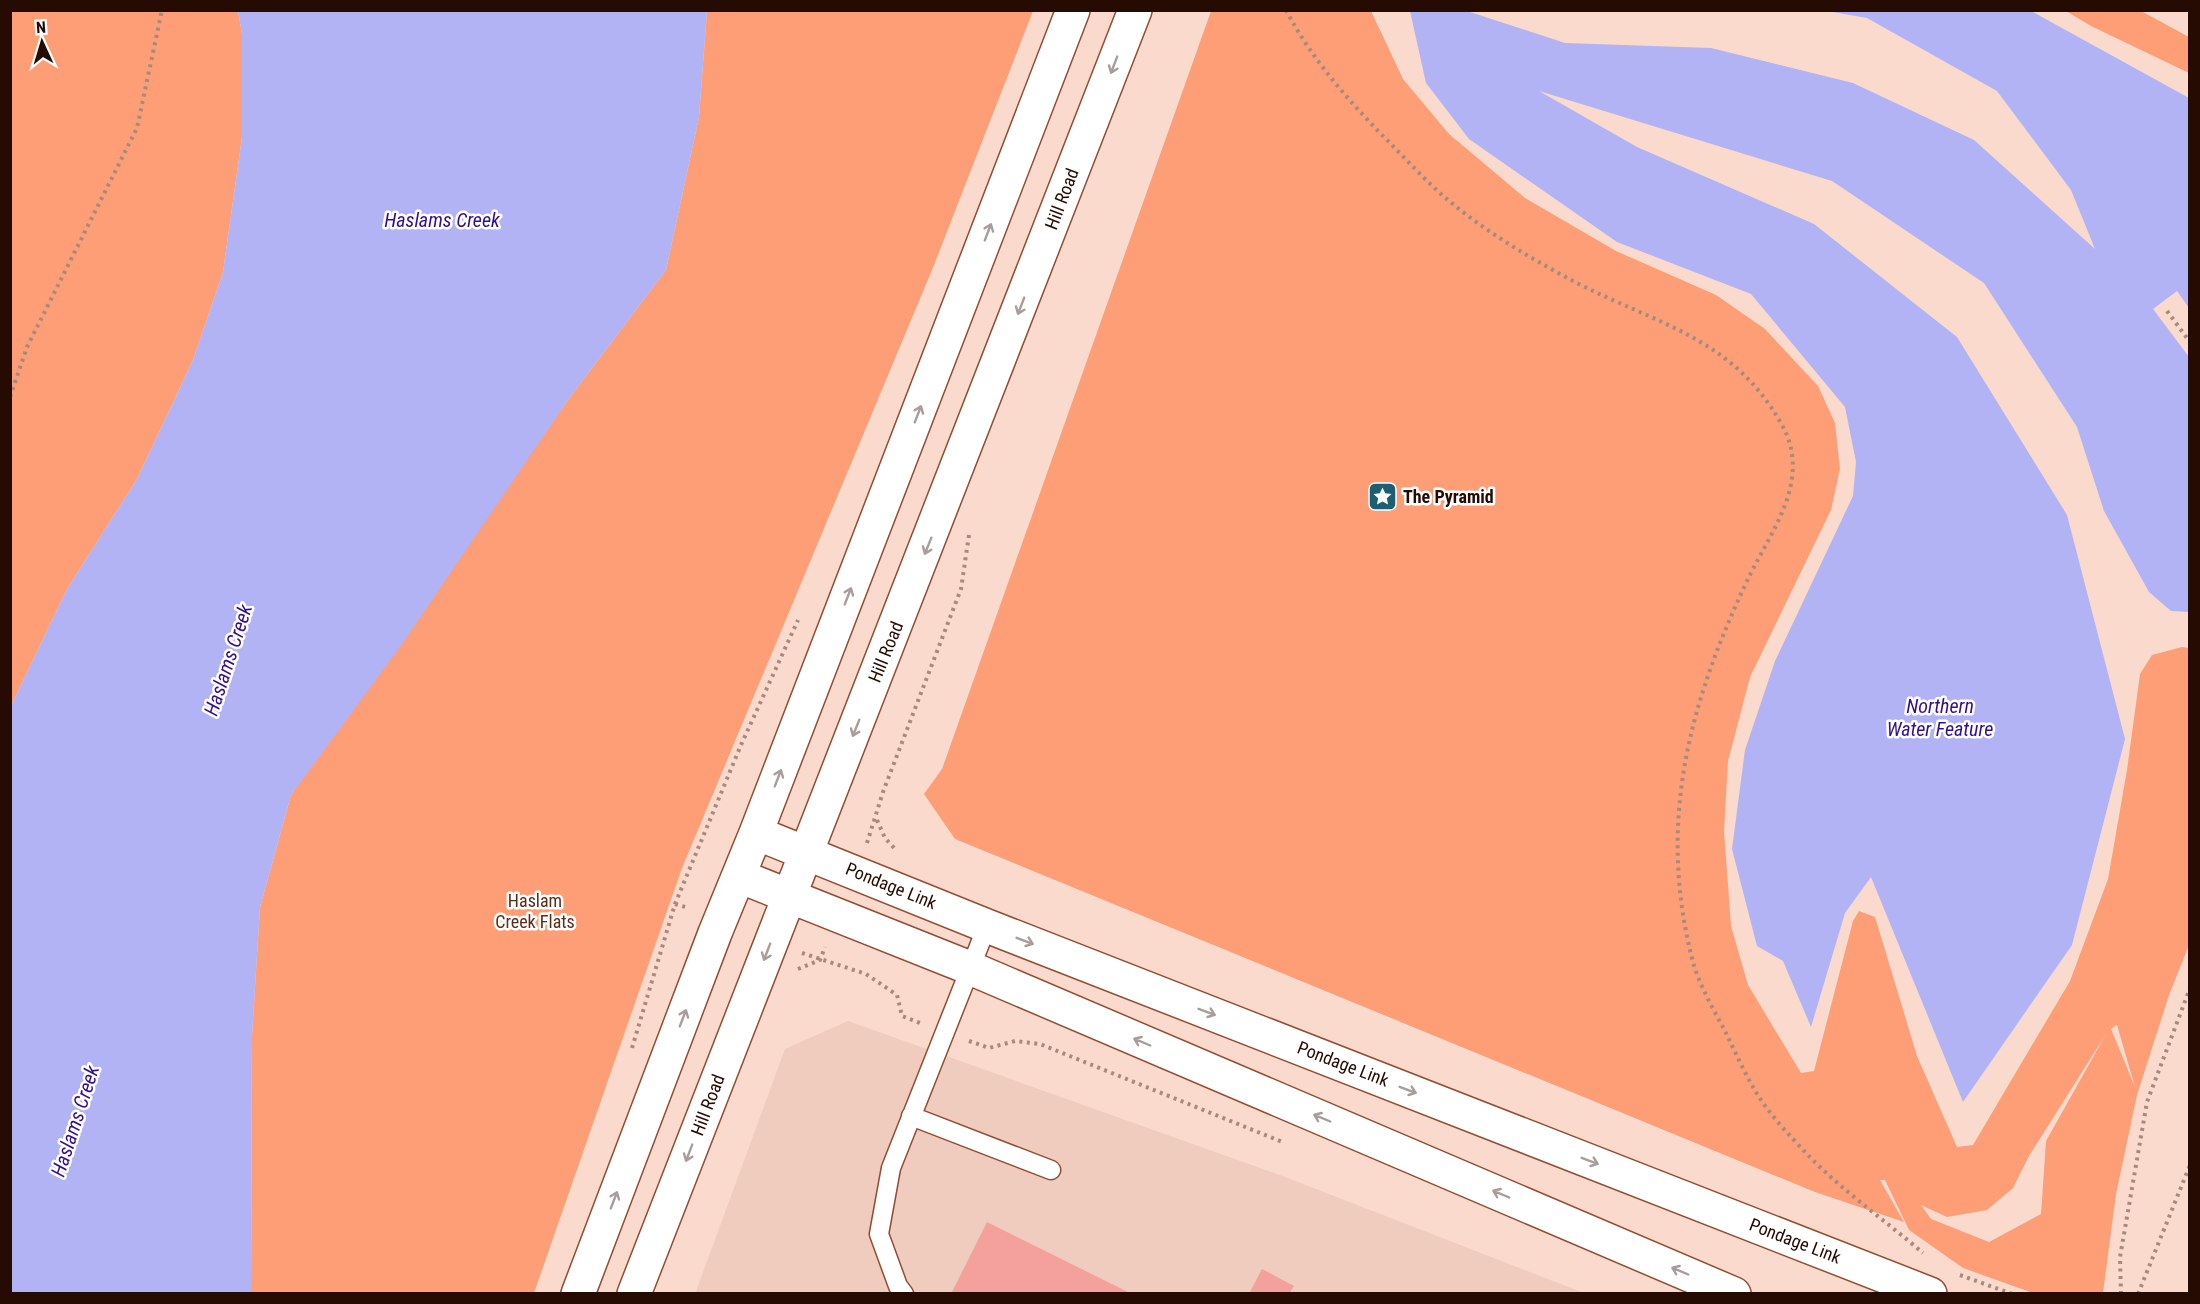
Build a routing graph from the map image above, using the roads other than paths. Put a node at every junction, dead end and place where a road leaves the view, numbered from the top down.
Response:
1 (1073, 10) edge
2 (1135, 10) edge
3 (756, 833) junction
4 (809, 852) junction
5 (739, 876) junction
6 (790, 898) junction
7 (987, 926) junction
8 (970, 968) junction
9 (911, 1116) junction
10 (1051, 1170) dead end
11 (578, 1293) edge
12 (634, 1293) edge
13 (904, 1293) edge
14 (1734, 1293) edge
15 (1930, 1293) edge

3 -> 1 main road
2 -> 4 main road, Hill Road
3 - 4 main road, Pondage Link
3 - 5 main road
4 - 6 main road, Hill Road
4 - 7 main road, Pondage Link
5 - 6 main road
11 -> 5 main road
6 - 8 main road
6 -> 12 main road, Hill Road
7 - 8 lane
7 -> 15 main road, Pondage Link
8 - 9 lane
14 -> 8 main road
9 - 10 lane
9 - 13 lane

